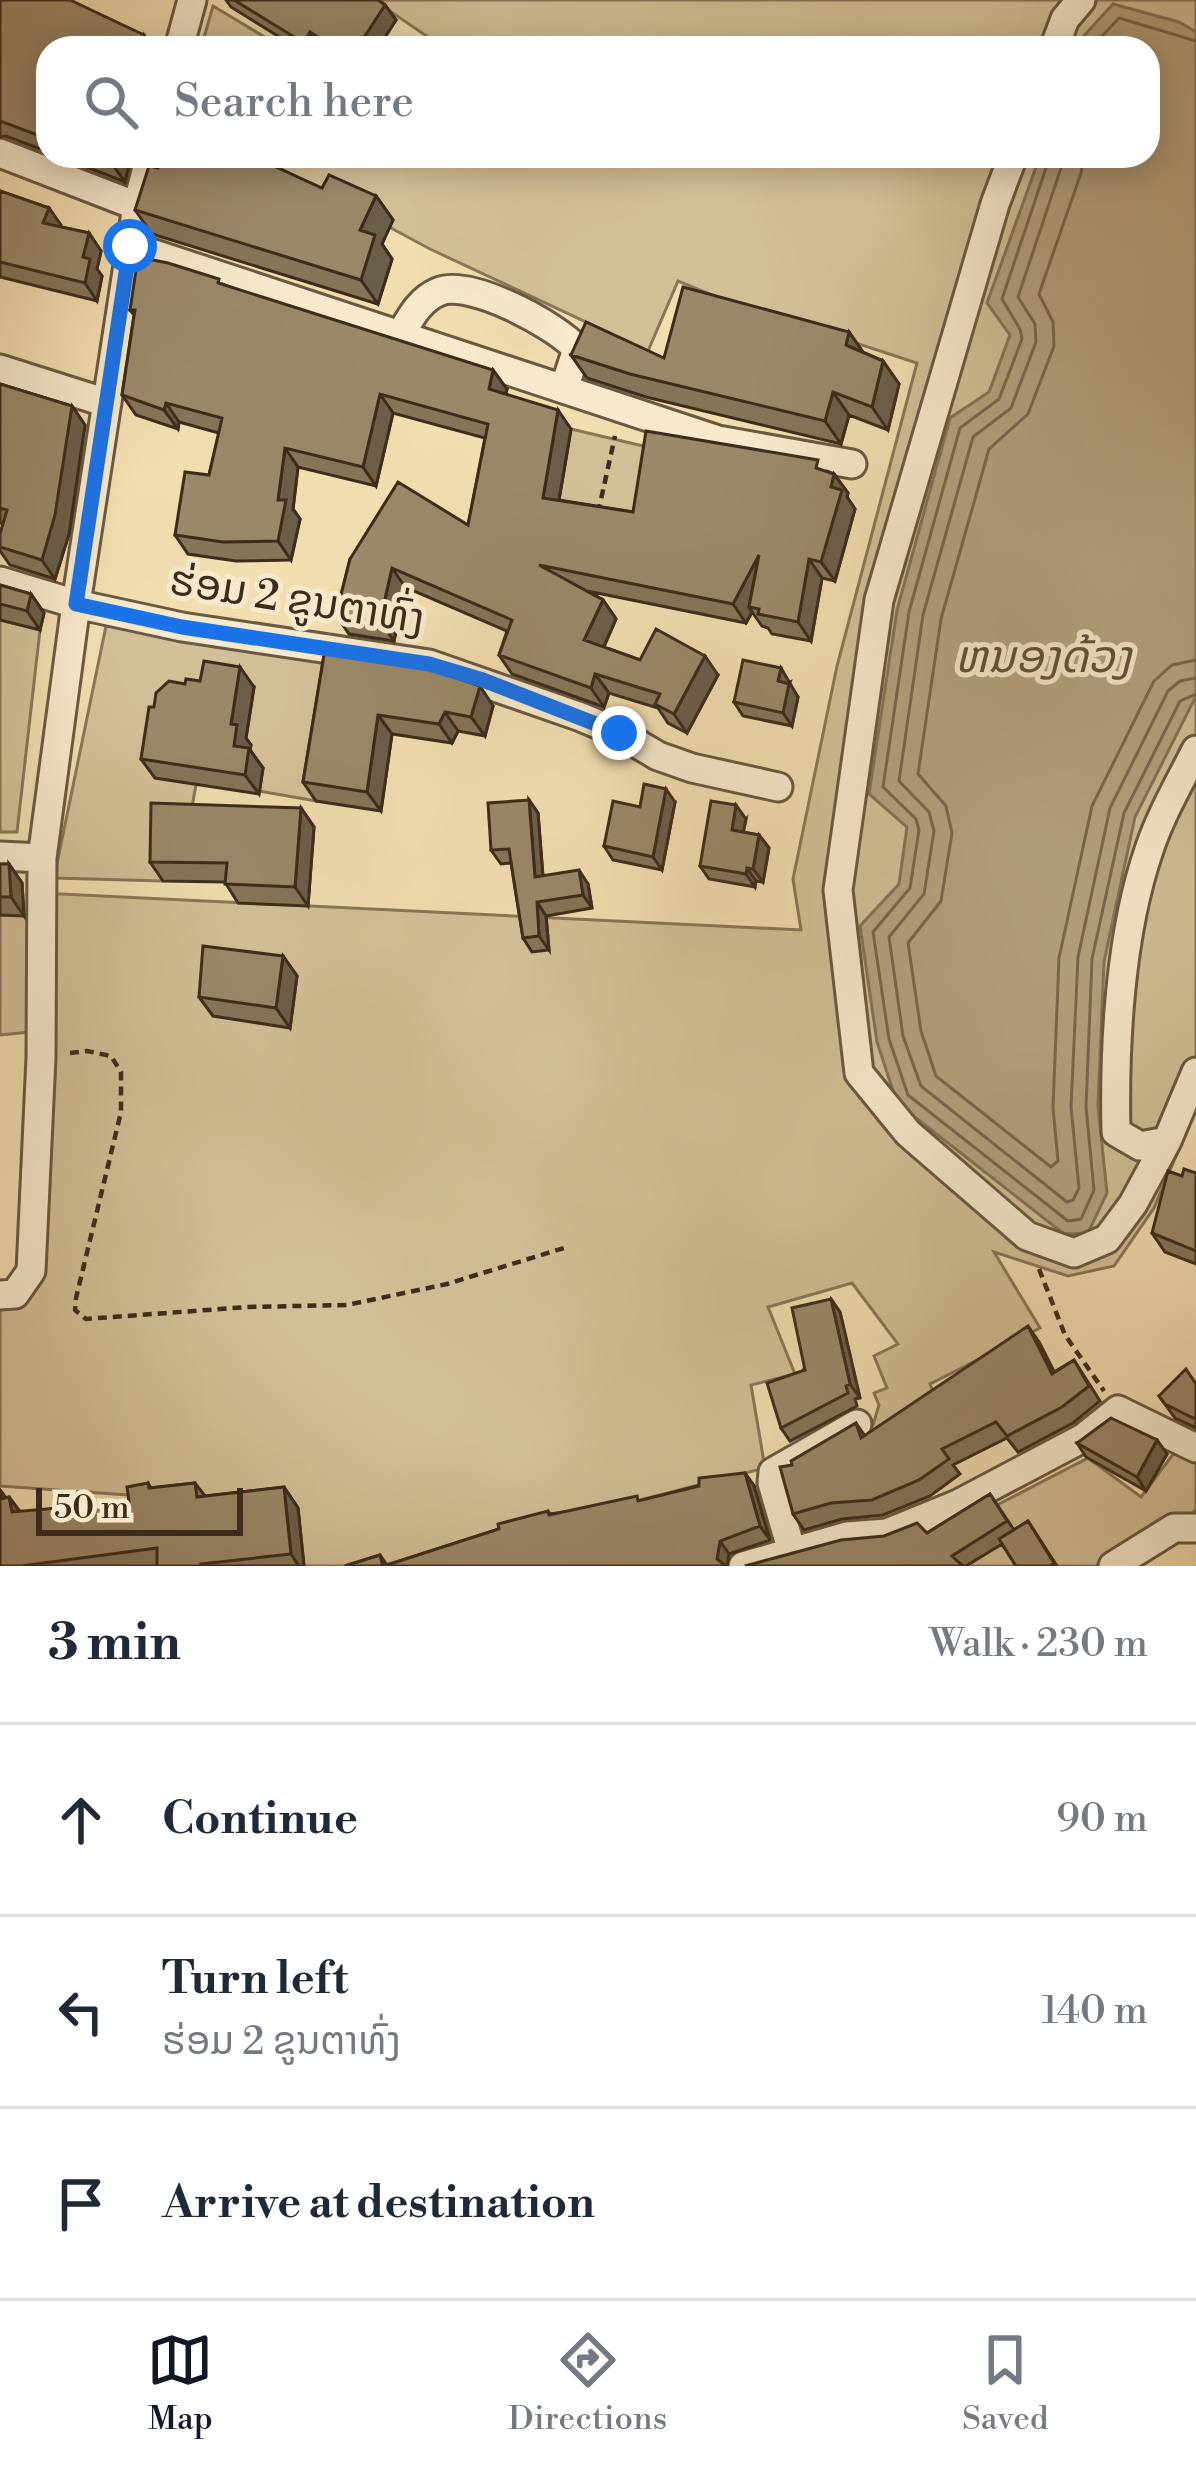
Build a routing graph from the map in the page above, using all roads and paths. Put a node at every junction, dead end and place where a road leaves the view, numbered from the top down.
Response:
1 (192, 0) edge
2 (1081, 0) edge
3 (182, 36) edge
4 (1059, 36) edge
5 (0, 152) edge
6 (36, 166) edge
7 (40, 168) edge
8 (147, 168) edge
9 (1008, 168) edge
10 (136, 206) junction
11 (130, 246) junction
12 (400, 335) junction
13 (0, 368) edge
14 (564, 389) junction
15 (107, 403) junction
16 (623, 409) junction
17 (852, 464) dead end
18 (596, 524) edge
19 (0, 581) edge
20 (76, 604) junction
21 (1196, 750) edge
22 (778, 788) dead end
23 (0, 856) edge
24 (42, 858) junction
25 (40, 1058) junction
26 (1196, 1072) edge
27 (1167, 1141) junction
28 (1027, 1236) junction
29 (564, 1248) dead end
30 (0, 1294) edge
31 (1118, 1410) junction
32 (857, 1424) edge
33 (1196, 1448) edge
34 (1196, 1528) edge
35 (792, 1552) junction
36 (743, 1566) edge
37 (1113, 1566) edge

1 - 3 street
2 - 4 street
5 - 6 street
7 - 10 street
8 - 10 street
9 - 28 street
10 - 11 street
11 - 12 street
11 - 15 street
12 - 14 street
12 - 14 street
13 - 15 street
14 - 16 street
15 - 20 street
16 - 17 street
16 - 18 path
19 - 20 street, ຮ່ອມ 2 ຂູນຕາທົ່ງ
20 - 22 street, ຮ່ອມ 2 ຂູນຕາທົ່ງ
20 - 24 street
21 - 27 street
23 - 24 street
24 - 25 street
25 - 29 path
25 - 30 street
26 - 27 street
27 - 28 street
28 - 31 path
31 - 33 street
31 - 35 street
32 - 35 street
34 - 37 street
35 - 36 street

